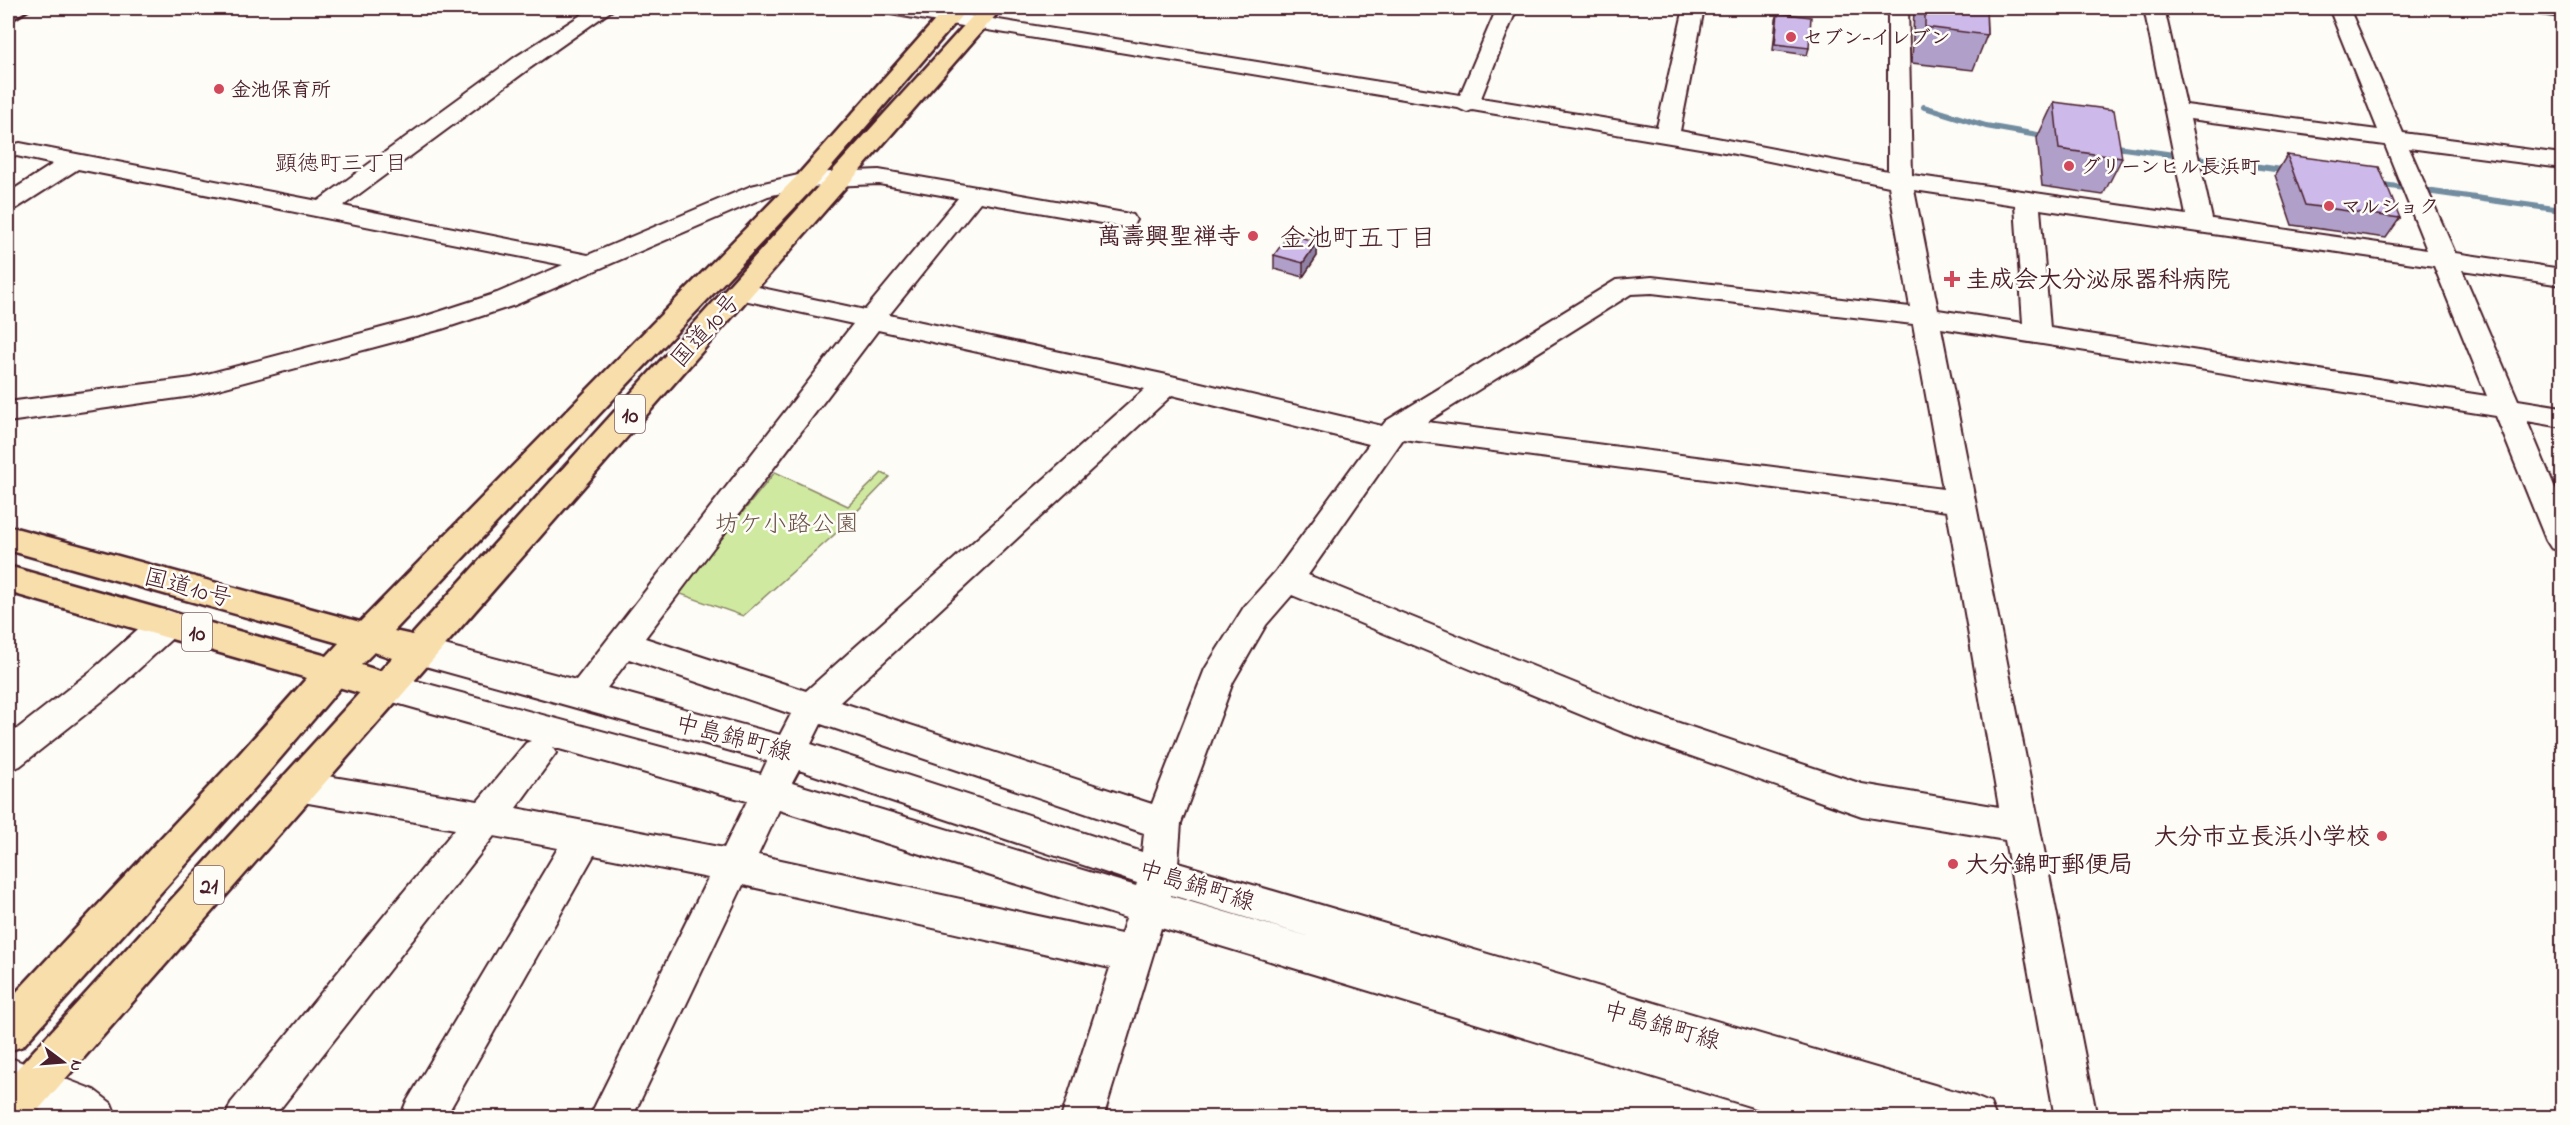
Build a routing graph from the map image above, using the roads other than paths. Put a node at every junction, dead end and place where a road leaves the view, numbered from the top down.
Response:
1 (605, 8) edge
2 (890, 8) edge
3 (1507, 8) edge
4 (1694, 8) edge
5 (1898, 8) edge
6 (2154, 8) edge
7 (2339, 8) edge
8 (2530, 8) edge
9 (2562, 11) edge
10 (953, 12) edge
11 (985, 14) edge
12 (1467, 105) junction
13 (2175, 110) junction
14 (1667, 136) junction
15 (2395, 139) junction
16 (20, 150) dead end
17 (73, 161) junction
18 (2562, 161) edge
19 (840, 177) junction
20 (807, 180) junction
21 (1900, 181) junction
22 (974, 194) junction
23 (2027, 199) junction
24 (8, 203) edge
25 (322, 210) junction
26 (1124, 220) dead end
27 (2201, 225) junction
28 (2446, 260) junction
29 (591, 263) junction
30 (2562, 277) edge
31 (739, 291) junction
32 (1926, 317) junction
33 (870, 321) junction
34 (2037, 335) junction
35 (1167, 384) junction
36 (2507, 408) junction
37 (8, 412) edge
38 (2562, 417) edge
39 (1392, 433) junction
40 (1960, 502) junction
41 (8, 538) edge
42 (2562, 540) edge
43 (8, 579) edge
44 (1287, 580) junction
45 (168, 623) junction
46 (368, 635) junction
47 (622, 644) junction
48 (418, 651) junction
49 (334, 671) junction
50 (593, 681) dead end
51 (387, 687) junction
52 (812, 706) junction
53 (789, 752) junction
54 (538, 753) dead end
55 (8, 756) edge
56 (297, 786) junction
57 (771, 792) junction
58 (485, 818) junction
59 (1163, 823) junction
60 (2020, 826) junction
61 (584, 838) junction
62 (733, 866) junction
63 (1154, 890) junction
64 (1131, 955) junction
65 (8, 1031) edge
66 (16, 1091) edge
67 (96, 1118) edge
68 (246, 1118) edge
69 (421, 1118) edge
70 (610, 1118) edge
71 (1082, 1118) edge
72 (1860, 1118) edge
73 (1975, 1118) edge
74 (2076, 1118) edge

1 - 25 street
2 - 10 street
3 - 12 street
4 - 14 street
5 - 21 street
6 - 13 street
7 - 15 street
8 - 9 street
10 - 11 street
10 - 20 main road, 国道10号 / 10
11 - 12 street
11 - 19 main road, 国道10号 / 10
12 - 14 street
13 - 15 street
13 - 27 street
14 - 21 street
15 - 18 street
15 - 28 street
16 - 17 street
17 - 24 street
17 - 25 street
19 - 20 street
19 - 22 street
19 - 31 main road, 国道10号 / 10
20 - 29 street
20 - 46 main road, 国道10号 / 10
21 - 23 street
21 - 32 street
22 - 26 street
22 - 33 street
23 - 27 street
23 - 34 street
25 - 29 street
27 - 28 street
28 - 30 street
28 - 36 street
29 - 37 street
31 - 33 street
31 - 48 main road, 国道10号 / 10
32 - 34 street
32 - 39 street
32 - 40 street
33 - 35 street
33 - 47 street
34 - 36 street
35 - 39 street
35 - 52 street
36 - 38 street
36 - 42 street
39 - 40 street
39 - 44 street
40 - 60 street
41 - 46 main road, 国道10号 / 10
43 - 45 main road, 国道10号 / 10
44 - 59 street
44 - 60 street
45 - 49 main road, 国道10号 / 10
45 - 55 street
46 - 48 main road, 国道10号 / 10
46 - 49 main road, 国道10号 / 10
47 - 50 street
47 - 52 street
48 - 51 main road, 国道10号 / 10
48 - 53 street, 中島錦町線
49 - 51 main road, 国道10号 / 10
49 - 65 main road, 21
51 - 56 main road, 21
51 - 57 street, 中島錦町線
52 - 53 street
52 - 59 street
53 - 57 street
53 - 63 street, 中島錦町線
54 - 58 street
56 - 58 street
56 - 66 main road, 21
57 - 62 street
57 - 63 street, 中島錦町線
58 - 61 street
58 - 68 street
59 - 63 street
60 - 74 street
61 - 62 street
61 - 69 street
62 - 64 street
62 - 70 street
63 - 64 street
63 - 72 street, 中島錦町線
63 - 73 street, 中島錦町線
64 - 71 street
66 - 67 street

